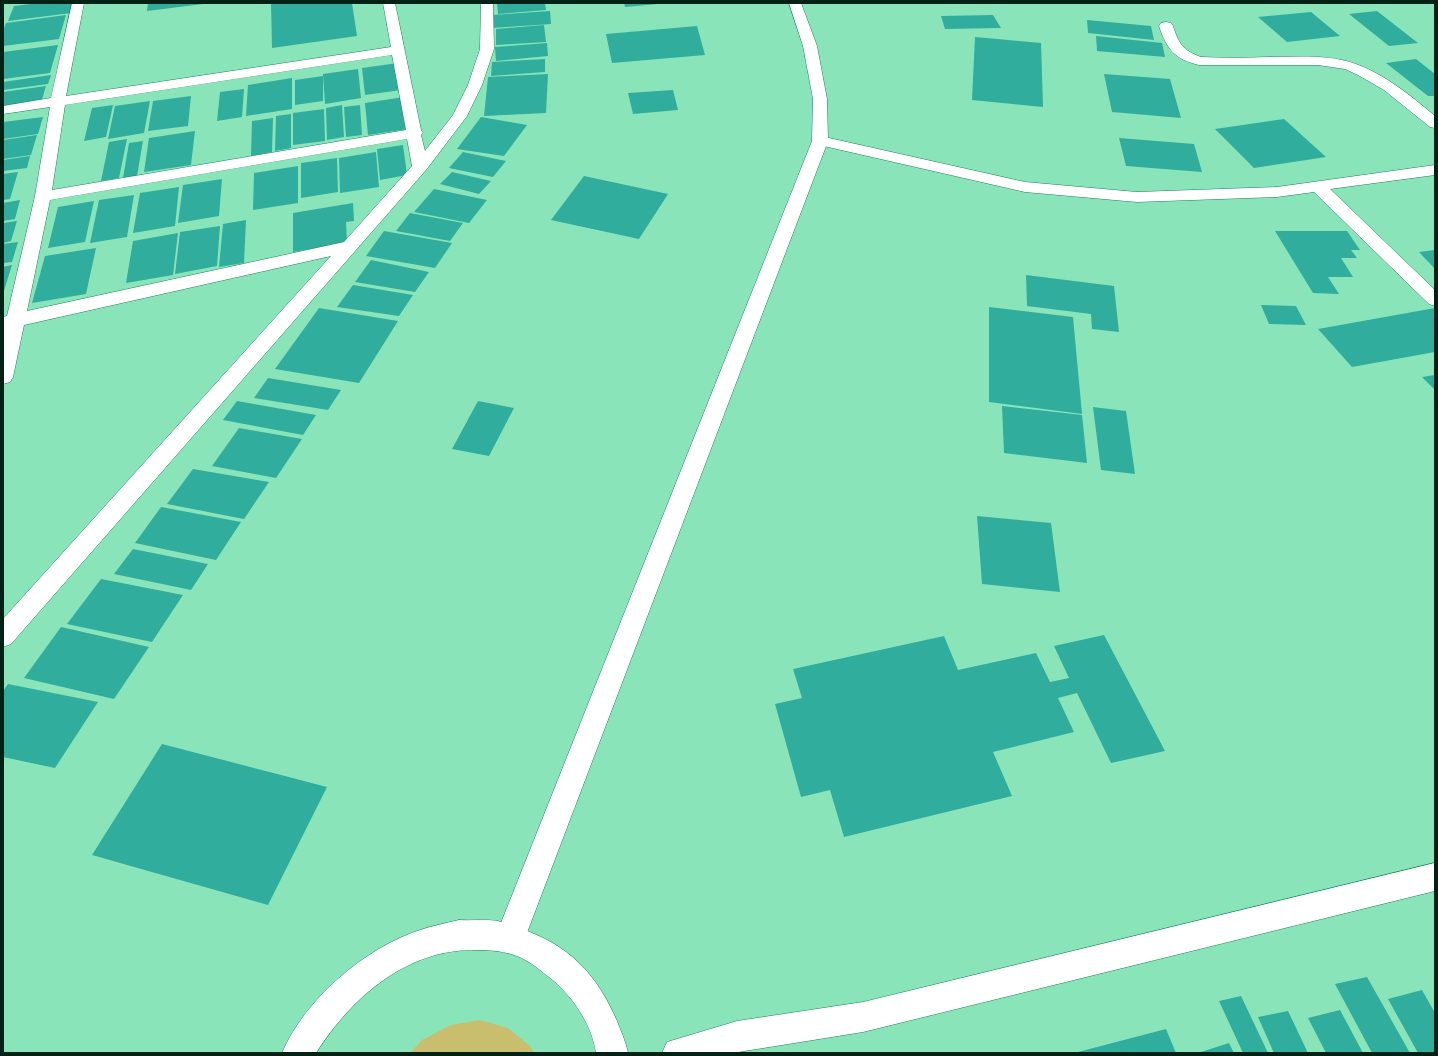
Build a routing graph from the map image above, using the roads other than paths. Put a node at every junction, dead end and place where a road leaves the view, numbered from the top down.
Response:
1 (78, 3) edge
2 (390, 3) edge
3 (487, 3) edge
4 (795, 3) edge
5 (1166, 26) dead end
6 (398, 50) junction
7 (58, 101) junction
8 (3, 110) edge
9 (1435, 124) edge
10 (415, 132) junction
11 (820, 141) junction
12 (420, 167) junction
13 (1435, 170) edge
14 (1317, 186) junction
15 (43, 196) junction
16 (351, 246) junction
17 (1435, 300) edge
18 (9, 322) edge
19 (3, 376) edge
20 (3, 636) edge
21 (1435, 877) edge
22 (510, 938) junction
23 (298, 1053) edge
24 (612, 1053) edge
25 (678, 1053) edge

1 - 7 street
2 - 6 street
3 - 12 street
4 - 11 street
5 - 9 street
6 - 7 street
6 - 10 street
7 - 8 street
7 - 15 street
10 - 12 street
10 - 15 street
11 - 14 street
11 - 22 street
12 - 16 street
13 - 14 street
14 - 17 street
15 - 18 street
16 - 18 street
16 - 20 street
18 - 19 street
21 - 25 street
22 - 23 street
22 - 24 street

